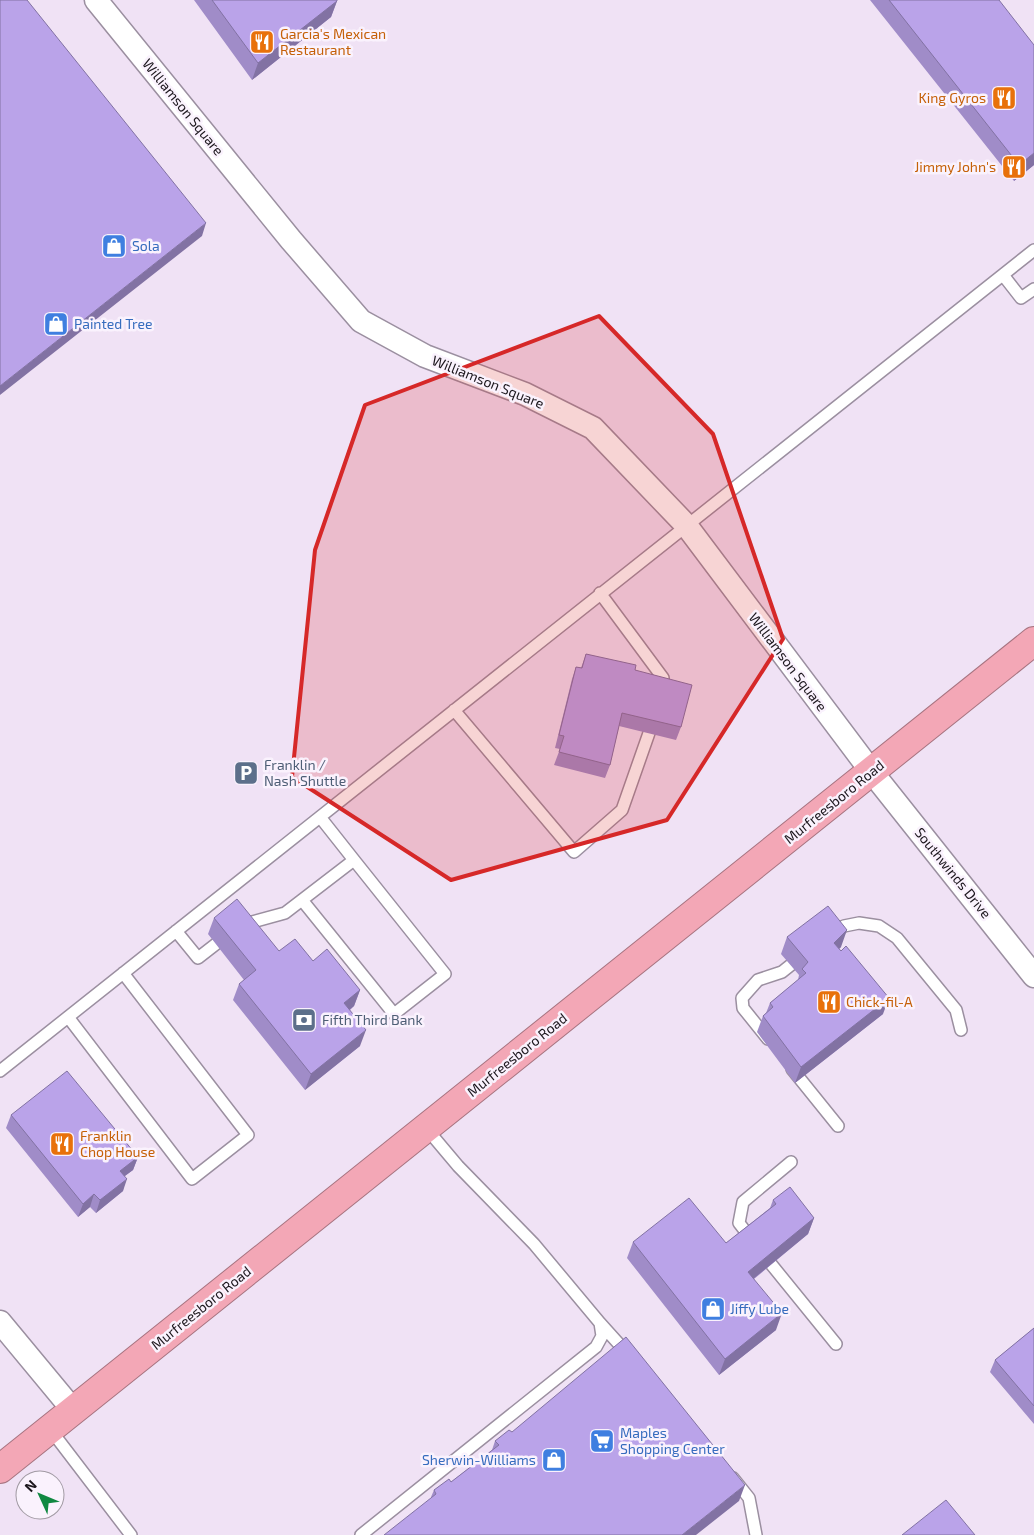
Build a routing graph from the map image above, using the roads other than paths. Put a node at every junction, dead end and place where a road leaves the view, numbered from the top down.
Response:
1 (96, 0) edge
2 (1034, 250) edge
3 (1003, 275) junction
4 (1034, 289) edge
5 (686, 526) junction
6 (600, 593) junction
7 (1034, 641) edge
8 (661, 690) edge
9 (454, 710) junction
10 (649, 733) edge
11 (871, 771) junction
12 (320, 817) junction
13 (354, 860) junction
14 (302, 900) junction
15 (240, 926) edge
16 (176, 931) junction
17 (831, 934) edge
18 (216, 944) edge
19 (792, 964) edge
20 (123, 973) junction
21 (1034, 976) edge
22 (68, 1017) junction
23 (961, 1030) dead end
24 (0, 1071) edge
25 (838, 1126) dead end
26 (426, 1128) junction
27 (791, 1162) dead end
28 (749, 1236) edge
29 (771, 1264) edge
30 (0, 1322) edge
31 (600, 1323) junction
32 (836, 1344) dead end
33 (638, 1365) edge
34 (73, 1410) junction
35 (50, 1429) junction
36 (725, 1468) edge
37 (0, 1469) edge
38 (132, 1535) edge
39 (361, 1535) edge
40 (756, 1535) edge

1 - 5 street, Williamson Square
2 - 3 lane
3 - 4 lane
3 - 5 lane
5 - 6 lane
5 - 11 street, Williamson Square
6 - 8 lane
6 - 9 lane
7 - 11 highway, Murfreesboro Road
9 - 10 lane
9 - 12 lane
11 - 21 street, Southwinds Drive
11 - 26 highway, Murfreesboro Road
12 - 13 lane
12 - 16 lane
13 - 14 lane
13 - 14 lane
14 - 15 lane
16 - 18 lane
16 - 20 lane
17 - 23 lane
19 - 25 lane
20 - 22 lane
20 - 22 lane
22 - 24 lane
26 - 31 lane
26 - 34 highway, Murfreesboro Road
27 - 28 lane
29 - 32 lane
30 - 34 street
31 - 33 lane
31 - 39 lane
34 - 35 highway, Murfreesboro Road
35 - 37 highway, Murfreesboro Road
35 - 38 lane
36 - 40 lane

